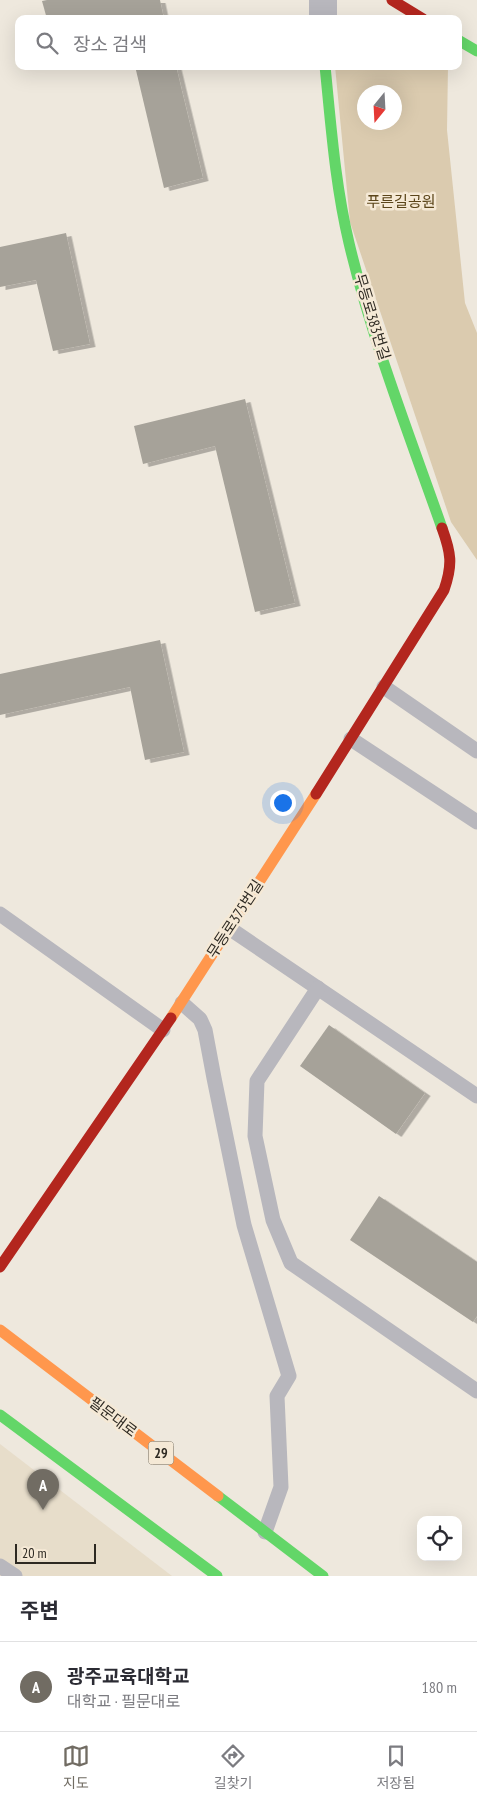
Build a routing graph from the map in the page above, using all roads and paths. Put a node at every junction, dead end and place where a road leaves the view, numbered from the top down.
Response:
1 (322, 0) edge
2 (392, 0) edge
3 (323, 15) edge
4 (416, 15) edge
5 (462, 43) edge
6 (477, 52) edge
7 (325, 70) edge
8 (450, 561) joint
9 (384, 687) junction
10 (351, 739) junction
11 (477, 751) edge
12 (477, 822) edge
13 (0, 914) edge
14 (229, 928) junction
15 (318, 988) junction
16 (182, 1003) junction
17 (163, 1030) junction
18 (477, 1096) edge
19 (0, 1267) edge
20 (0, 1330) edge
21 (477, 1391) edge
22 (0, 1415) edge
23 (265, 1532) junction
24 (0, 1566) edge
25 (15, 1576) edge
26 (217, 1576) edge
27 (323, 1576) edge

1 - 3 street
2 - 4 street
5 - 6 street
7 - 8 street, 무등로383번길
8 - 9 street, 무등로375번길
9 - 10 street, 무등로375번길
9 - 11 lane
10 - 12 lane
10 - 14 street, 무등로375번길
13 - 17 lane
14 - 15 lane
14 - 16 street, 무등로375번길
15 - 18 lane
15 - 21 lane
16 - 17 street, 무등로375번길
16 - 23 lane
17 - 19 street, 무등로375번길
20 - 23 street, 필문대로 / 29
22 - 26 street
23 - 27 street, 필문대로 / 29
24 - 25 lane

